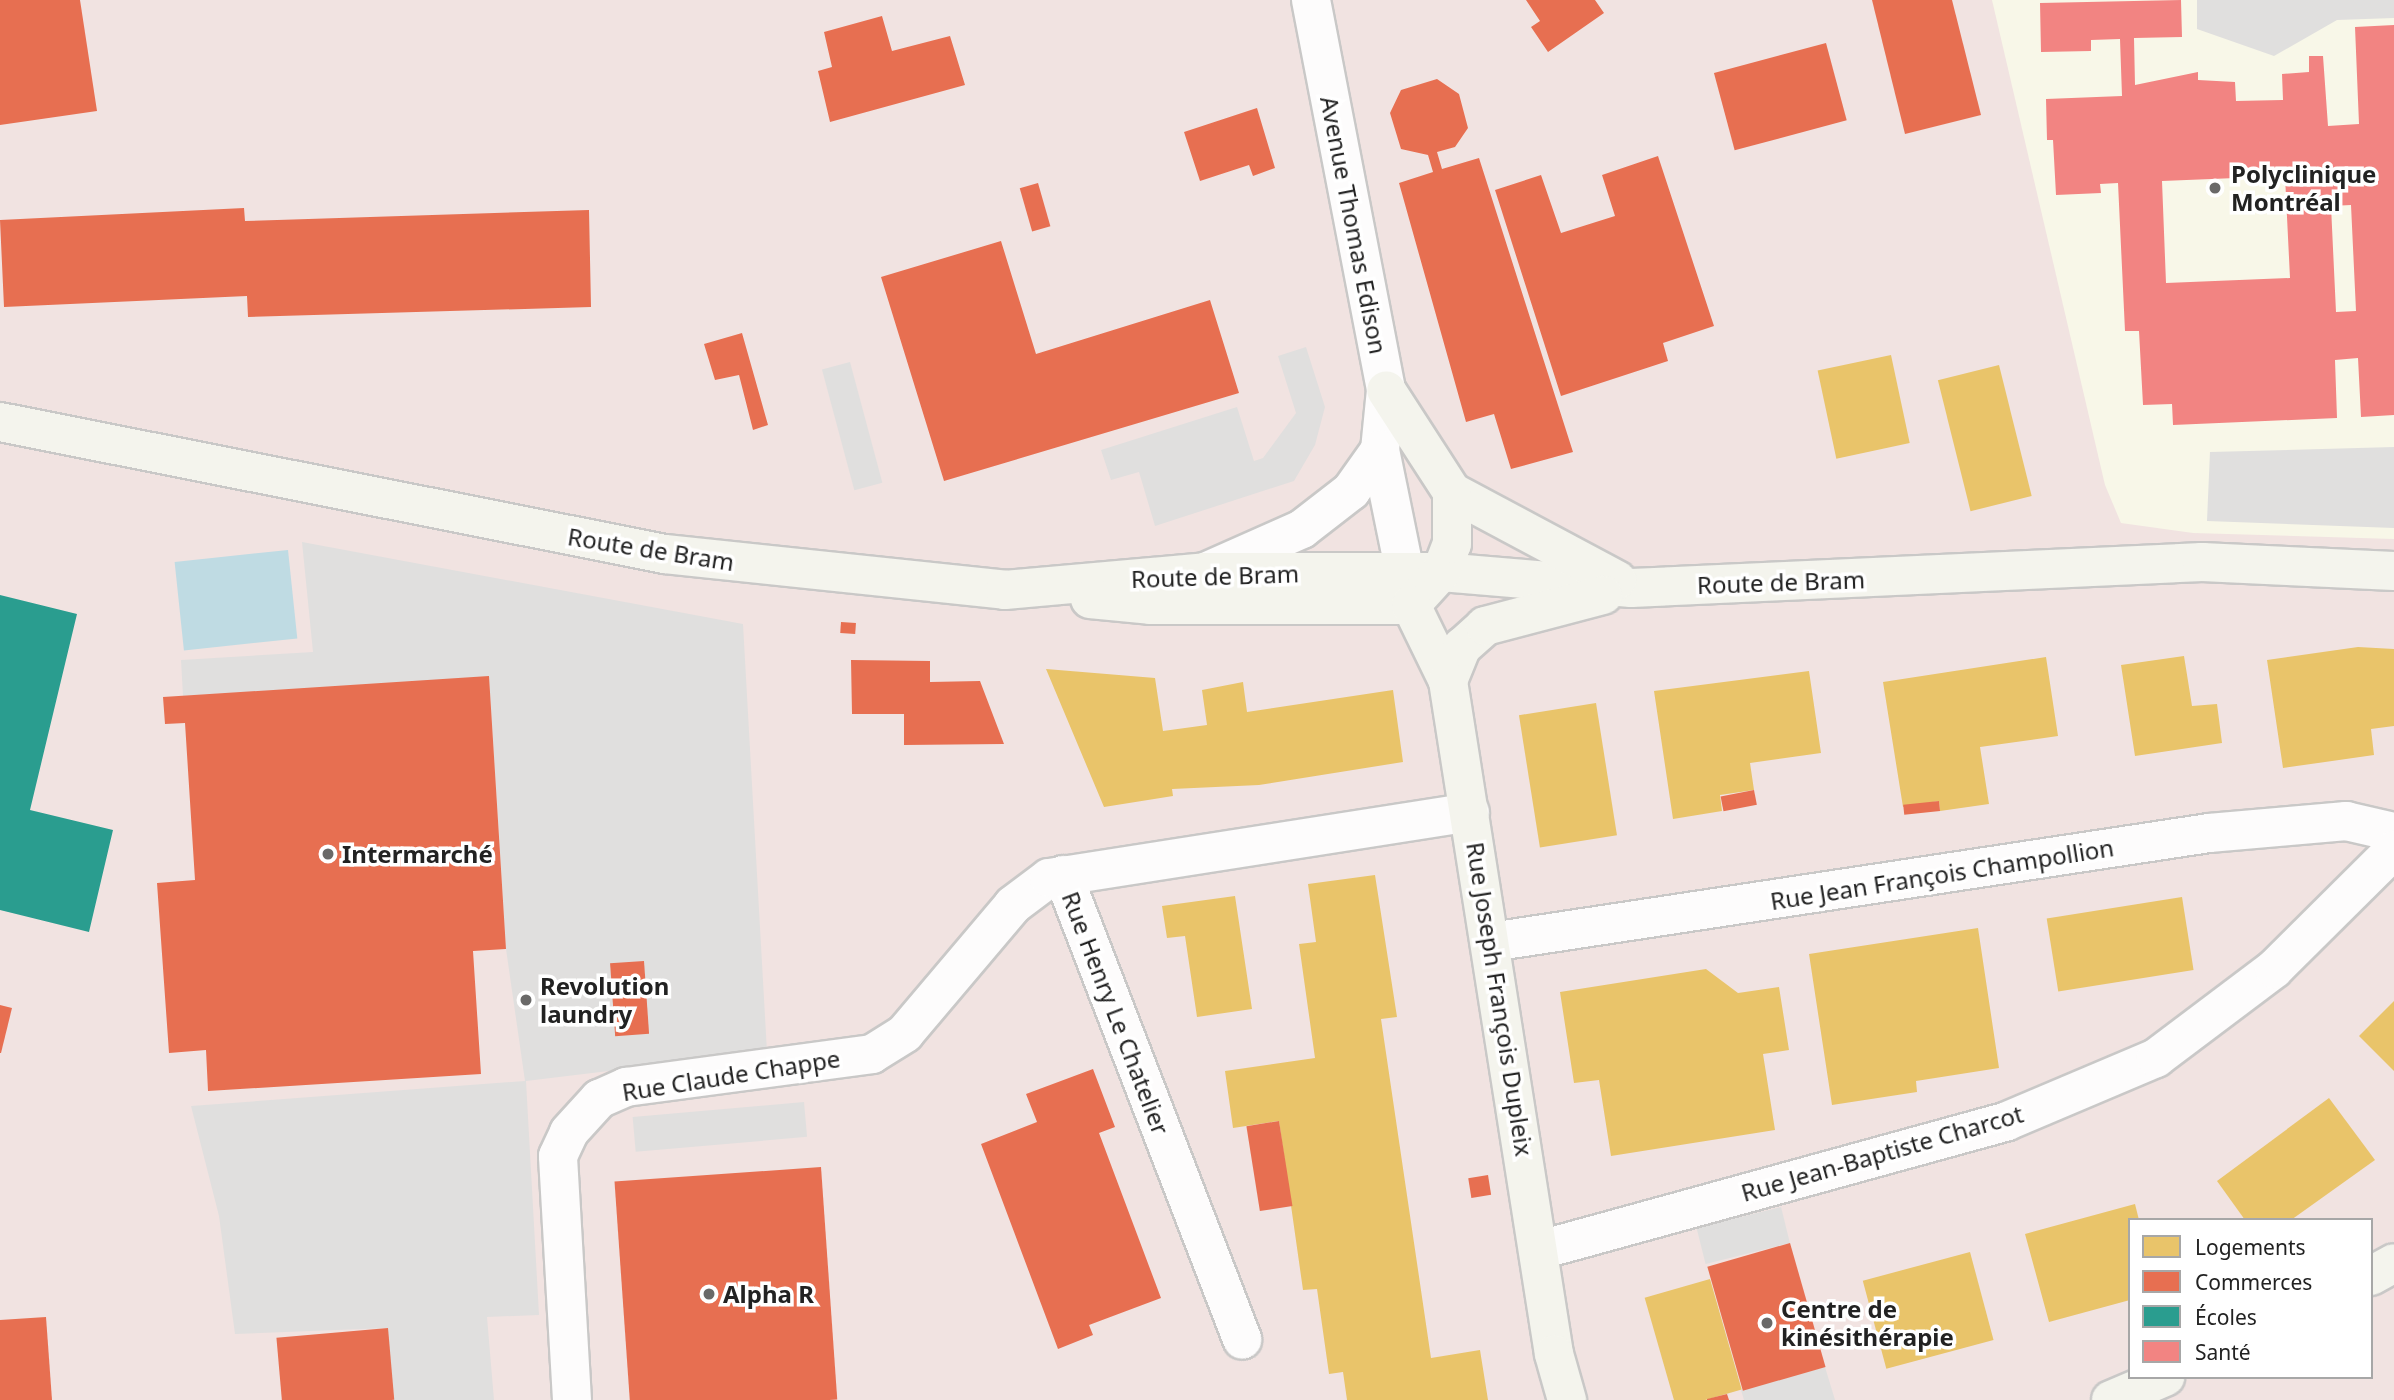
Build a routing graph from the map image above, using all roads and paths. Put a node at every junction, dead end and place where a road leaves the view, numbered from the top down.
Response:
1 (1311, 0) edge
2 (1386, 390) junction
3 (0, 422) edge
4 (47, 435) junction
5 (0, 445) edge
6 (1380, 450) junction
7 (1452, 492) junction
8 (2394, 571) edge
9 (1205, 572) junction
10 (1419, 583) junction
11 (1631, 587) junction
12 (1005, 590) junction
13 (1448, 681) junction
14 (1470, 812) junction
15 (2394, 832) edge
16 (2394, 850) edge
17 (1063, 875) junction
18 (1490, 942) junction
19 (1540, 1250) junction
20 (2394, 1264) edge
21 (2373, 1275) edge
22 (1242, 1340) dead end
23 (2160, 1379) edge
24 (572, 1400) edge
25 (1567, 1400) edge
26 (2111, 1400) edge

1 - 2 street, Avenue Thomas Edison
2 - 6 street, Avenue Thomas Edison
2 - 7 main road
3 - 4 main road, Route de Bram
4 - 5 main road, Route de Bram
4 - 12 main road, Route de Bram
6 - 9 street, Avenue Thomas Edison
6 - 10 street, Avenue Thomas Edison
7 - 10 main road
7 - 11 main road
8 - 11 main road, Route de Bram
9 - 10 main road, Route de Bram
9 - 12 main road, Route de Bram
10 - 11 main road, Route de Bram
10 - 12 main road
10 - 13 main road, Rue Joseph François Dupleix
11 - 13 main road
13 - 14 main road, Rue Joseph François Dupleix
14 - 17 street, Rue Henry Le Chatelier
14 - 18 main road, Rue Joseph François Dupleix
15 - 18 street, Rue Jean François Champollion
16 - 19 street, Rue Jean-Baptiste Charcot
17 - 22 street, Rue Henry Le Chatelier
17 - 24 street, Rue Claude Chappe
18 - 19 main road, Rue Joseph François Dupleix
19 - 25 main road, Rue Joseph François Dupleix
20 - 21 main road
23 - 26 main road

